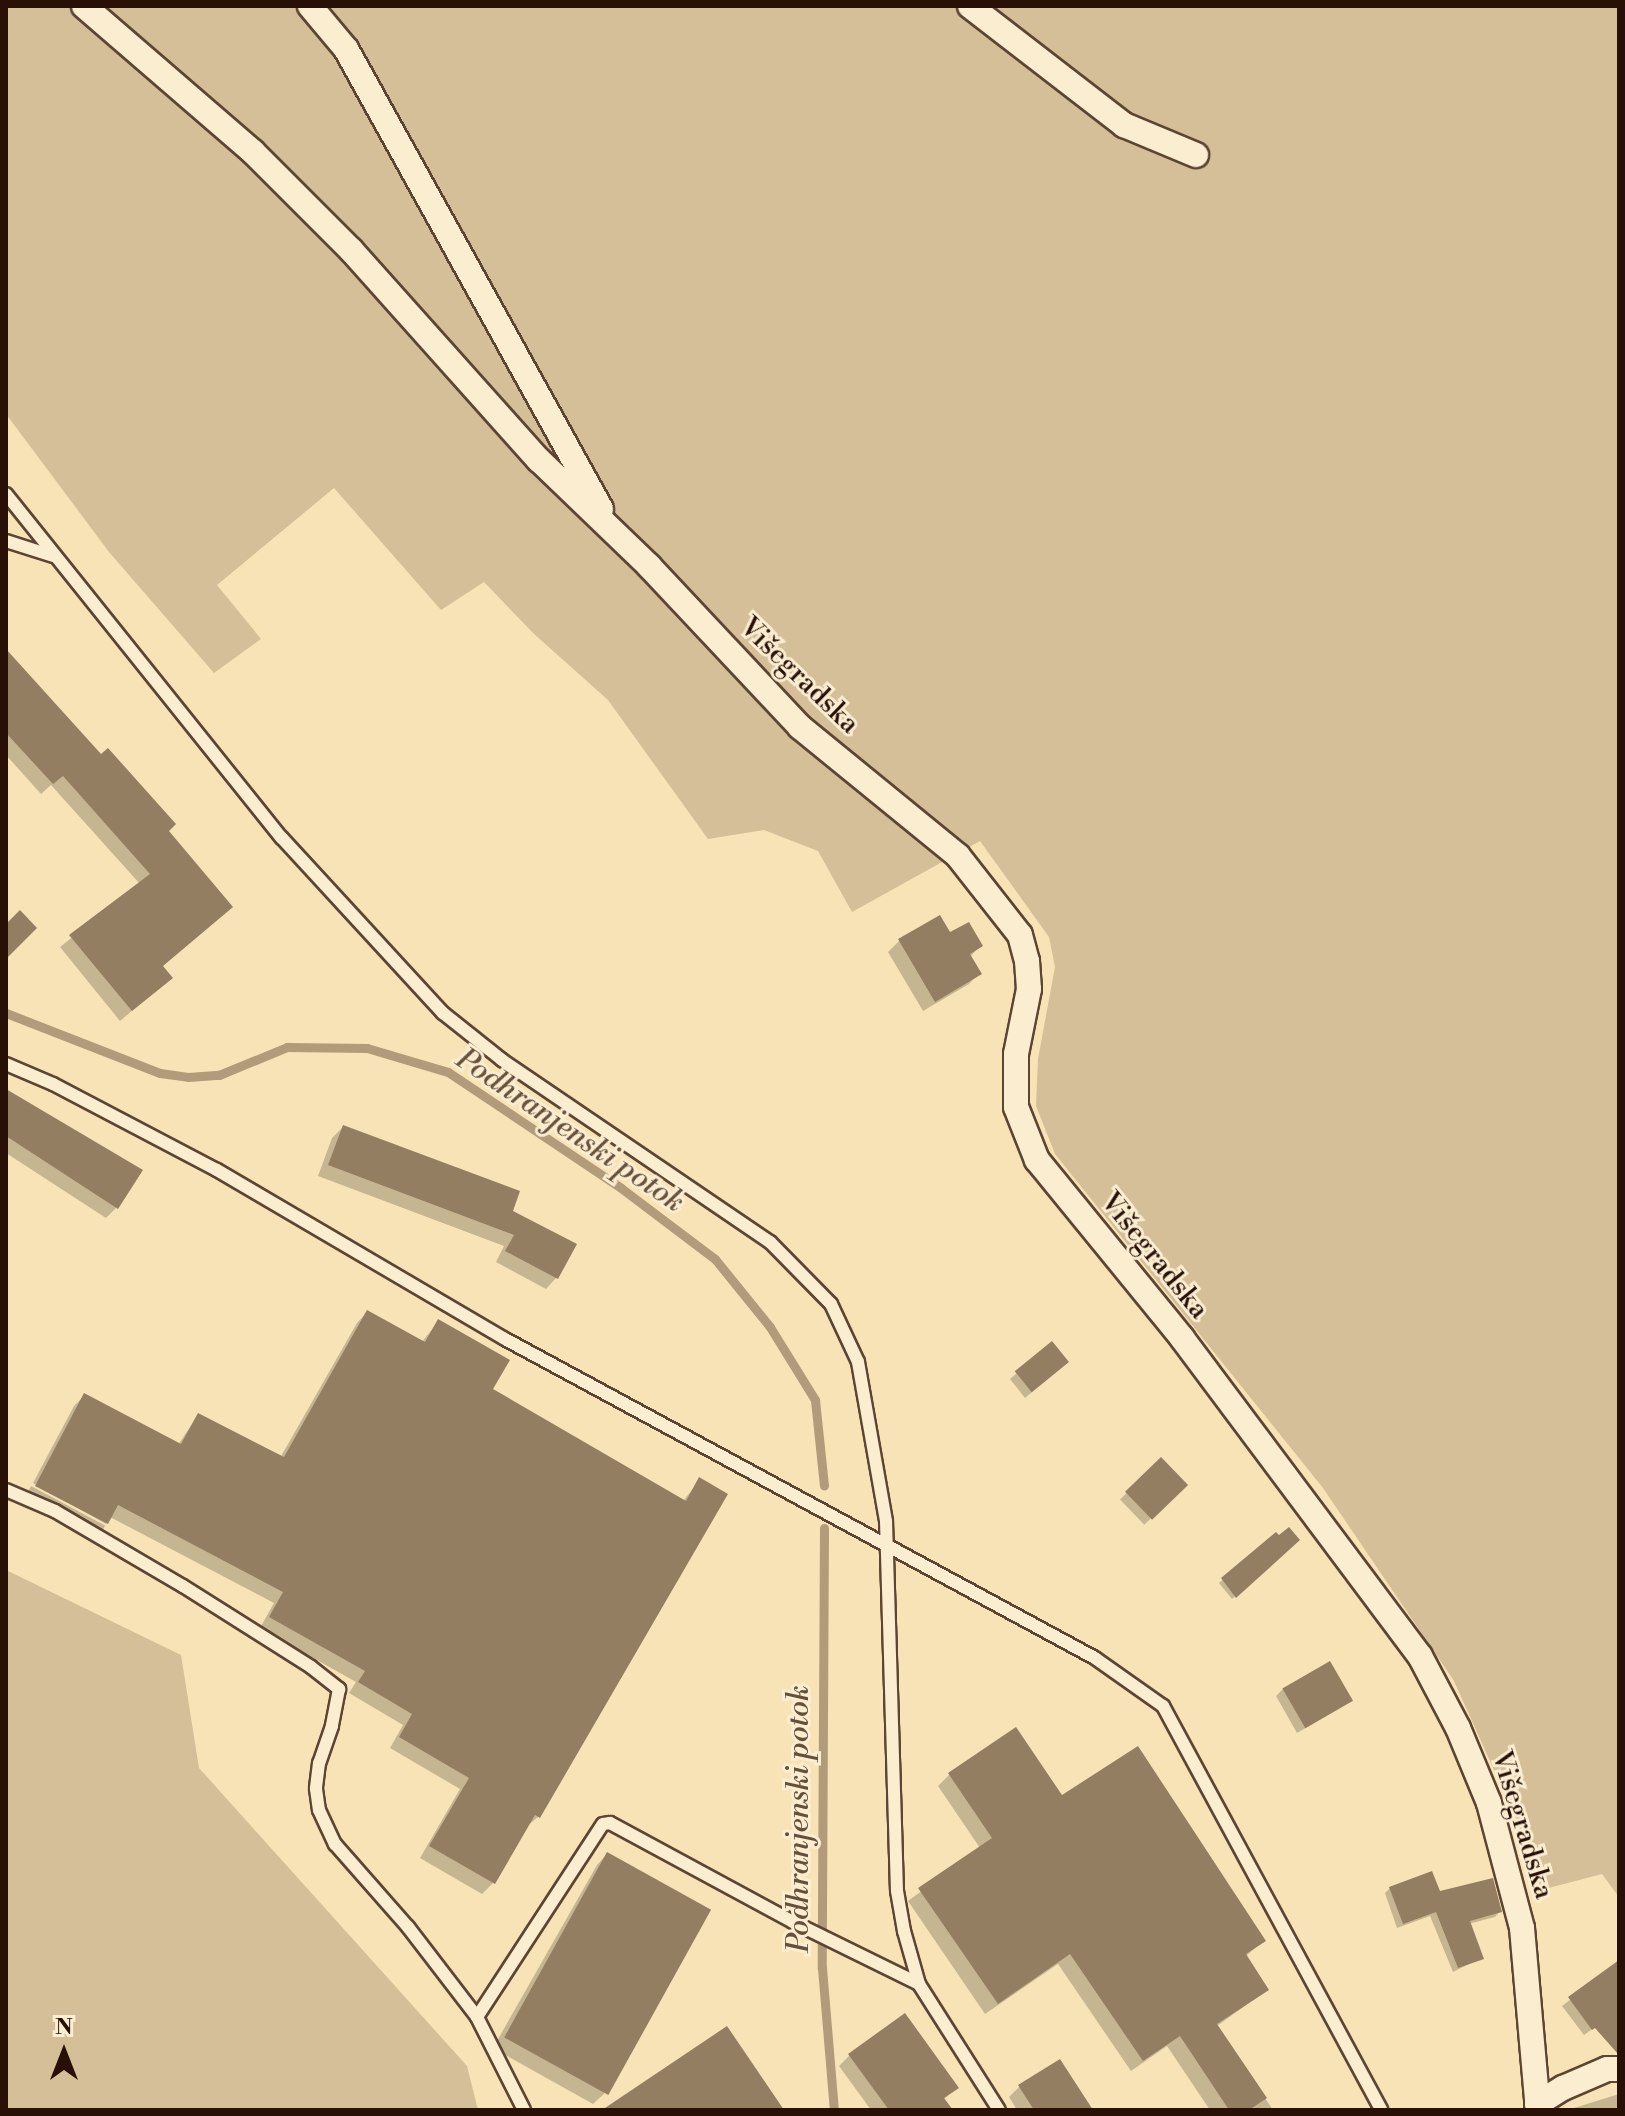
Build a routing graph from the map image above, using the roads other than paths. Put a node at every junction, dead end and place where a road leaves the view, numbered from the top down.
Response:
1 (84, 6) edge
2 (310, 6) edge
3 (970, 6) edge
4 (1196, 155) dead end
5 (6, 494) edge
6 (614, 533) junction
7 (6, 541) edge
8 (54, 556) junction
9 (6, 1064) edge
10 (6, 1490) edge
11 (884, 1545) junction
12 (919, 1984) junction
13 (477, 2017) junction
14 (1619, 2069) edge
15 (1538, 2107) edge
16 (524, 2110) edge
17 (999, 2110) edge
18 (1381, 2110) edge

1 - 6 street
2 - 6 street
3 - 4 street
5 - 8 lane
6 - 15 street, Višegradska
7 - 8 lane
8 - 11 lane
9 - 11 lane
10 - 13 lane
11 - 12 lane
11 - 18 lane
12 - 13 lane
12 - 17 lane
13 - 16 lane
14 - 15 street

